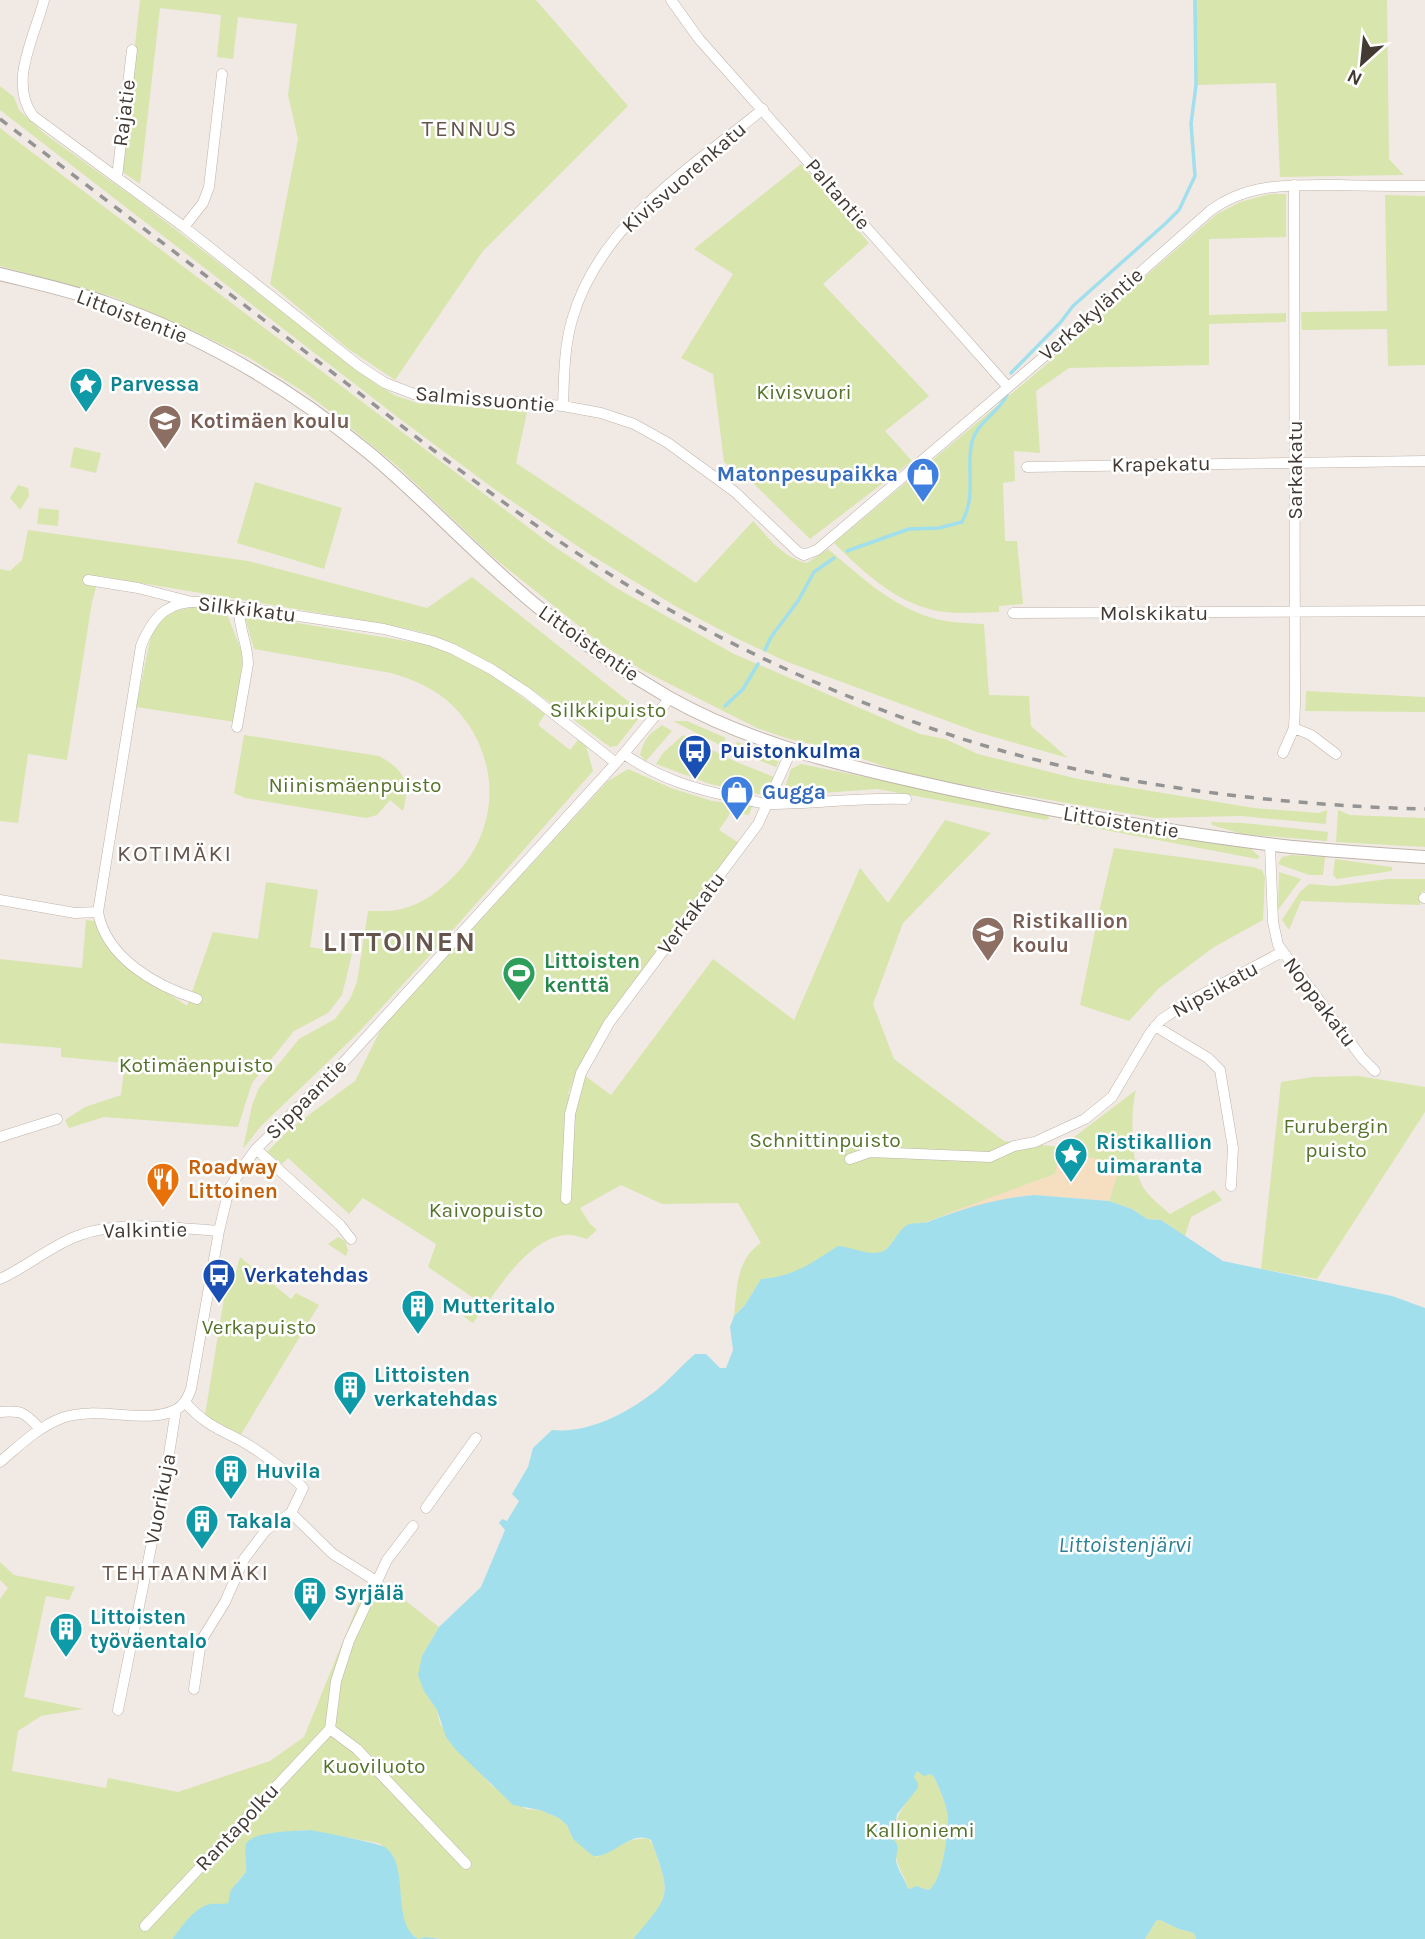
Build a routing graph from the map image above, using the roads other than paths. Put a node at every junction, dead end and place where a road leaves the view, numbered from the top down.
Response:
1 (44, 0) edge
2 (671, 0) edge
3 (132, 50) dead end
4 (222, 74) dead end
5 (763, 109) junction
6 (117, 177) junction
7 (1294, 185) junction
8 (1425, 186) edge
9 (184, 228) junction
10 (0, 274) edge
11 (1007, 386) junction
12 (563, 406) junction
13 (1425, 461) edge
14 (1295, 463) junction
15 (1027, 467) dead end
16 (802, 554) joint
17 (88, 580) dead end
18 (189, 601) junction
19 (239, 607) junction
20 (1425, 611) edge
21 (1295, 612) junction
22 (1013, 613) dead end
23 (670, 698) junction
24 (237, 727) dead end
25 (1294, 728) junction
26 (792, 749) junction
27 (1283, 753) dead end
28 (624, 754) junction
29 (1336, 754) dead end
30 (616, 763) junction
31 (906, 799) dead end
32 (768, 804) junction
33 (1270, 845) junction
34 (1425, 857) edge
35 (0, 900) edge
36 (98, 912) junction
37 (1282, 953) junction
38 (197, 999) dead end
39 (1155, 1026) junction
40 (1375, 1070) dead end
41 (57, 1119) dead end
42 (0, 1137) edge
43 (256, 1149) junction
44 (850, 1159) dead end
45 (1231, 1186) dead end
46 (566, 1199) dead end
47 (219, 1231) junction
48 (351, 1239) dead end
49 (0, 1279) edge
50 (185, 1402) junction
51 (176, 1410) junction
52 (0, 1412) edge
53 (40, 1429) junction
54 (476, 1438) dead end
55 (0, 1462) edge
56 (426, 1507) dead end
57 (291, 1513) junction
58 (413, 1526) dead end
59 (376, 1581) junction
60 (194, 1689) dead end
61 (118, 1710) dead end
62 (330, 1729) junction
63 (466, 1864) dead end
64 (145, 1926) dead end

1 - 6 street, Salmissuontie
2 - 5 street, Paltantie
3 - 6 street, Rajatie
4 - 9 street
5 - 11 street, Paltantie
5 - 12 street, Kivisvuorenkatu
6 - 9 street, Salmissuontie
7 - 8 street, Verkakyläntie
7 - 11 street, Verkakyläntie
7 - 14 street, Sarkakatu
9 - 12 street, Salmissuontie
10 - 23 street, Littoistentie
11 - 16 street, Verkakyläntie
12 - 16 street, Salmissuontie
13 - 14 street, Krapekatu
14 - 15 street, Krapekatu
14 - 21 street, Sarkakatu
17 - 18 street
18 - 19 street, Silkkikatu
18 - 36 street, Silkkikatu
19 - 24 street
19 - 30 street, Silkkikatu
20 - 21 street, Molskikatu
21 - 22 street, Molskikatu
21 - 25 street, Sarkakatu
23 - 26 street, Littoistentie
23 - 28 street, Sippaantie
25 - 27 street, Sarkakatu
25 - 29 street
26 - 32 street, Verkakatu
26 - 33 street, Littoistentie
28 - 30 street, Sippaantie
28 - 32 street
30 - 43 street, Sippaantie
31 - 32 street
32 - 46 street, Verkakatu
33 - 34 street, Littoistentie
33 - 37 street, Noppakatu
35 - 36 street
36 - 38 street
37 - 39 street, Nipsikatu
37 - 40 street, Noppakatu
39 - 44 street, Nipsikatu
39 - 45 street
41 - 42 street
43 - 47 street, Sippaantie
43 - 48 street
47 - 49 street, Valkintie
47 - 50 street, Sippaantie
50 - 51 street
50 - 57 street
51 - 53 street
51 - 61 street, Vuorikuja
52 - 53 street
53 - 55 street
54 - 56 street
57 - 59 street
57 - 60 street
58 - 59 street
59 - 62 street
62 - 63 street
62 - 64 street, Rantapolku

